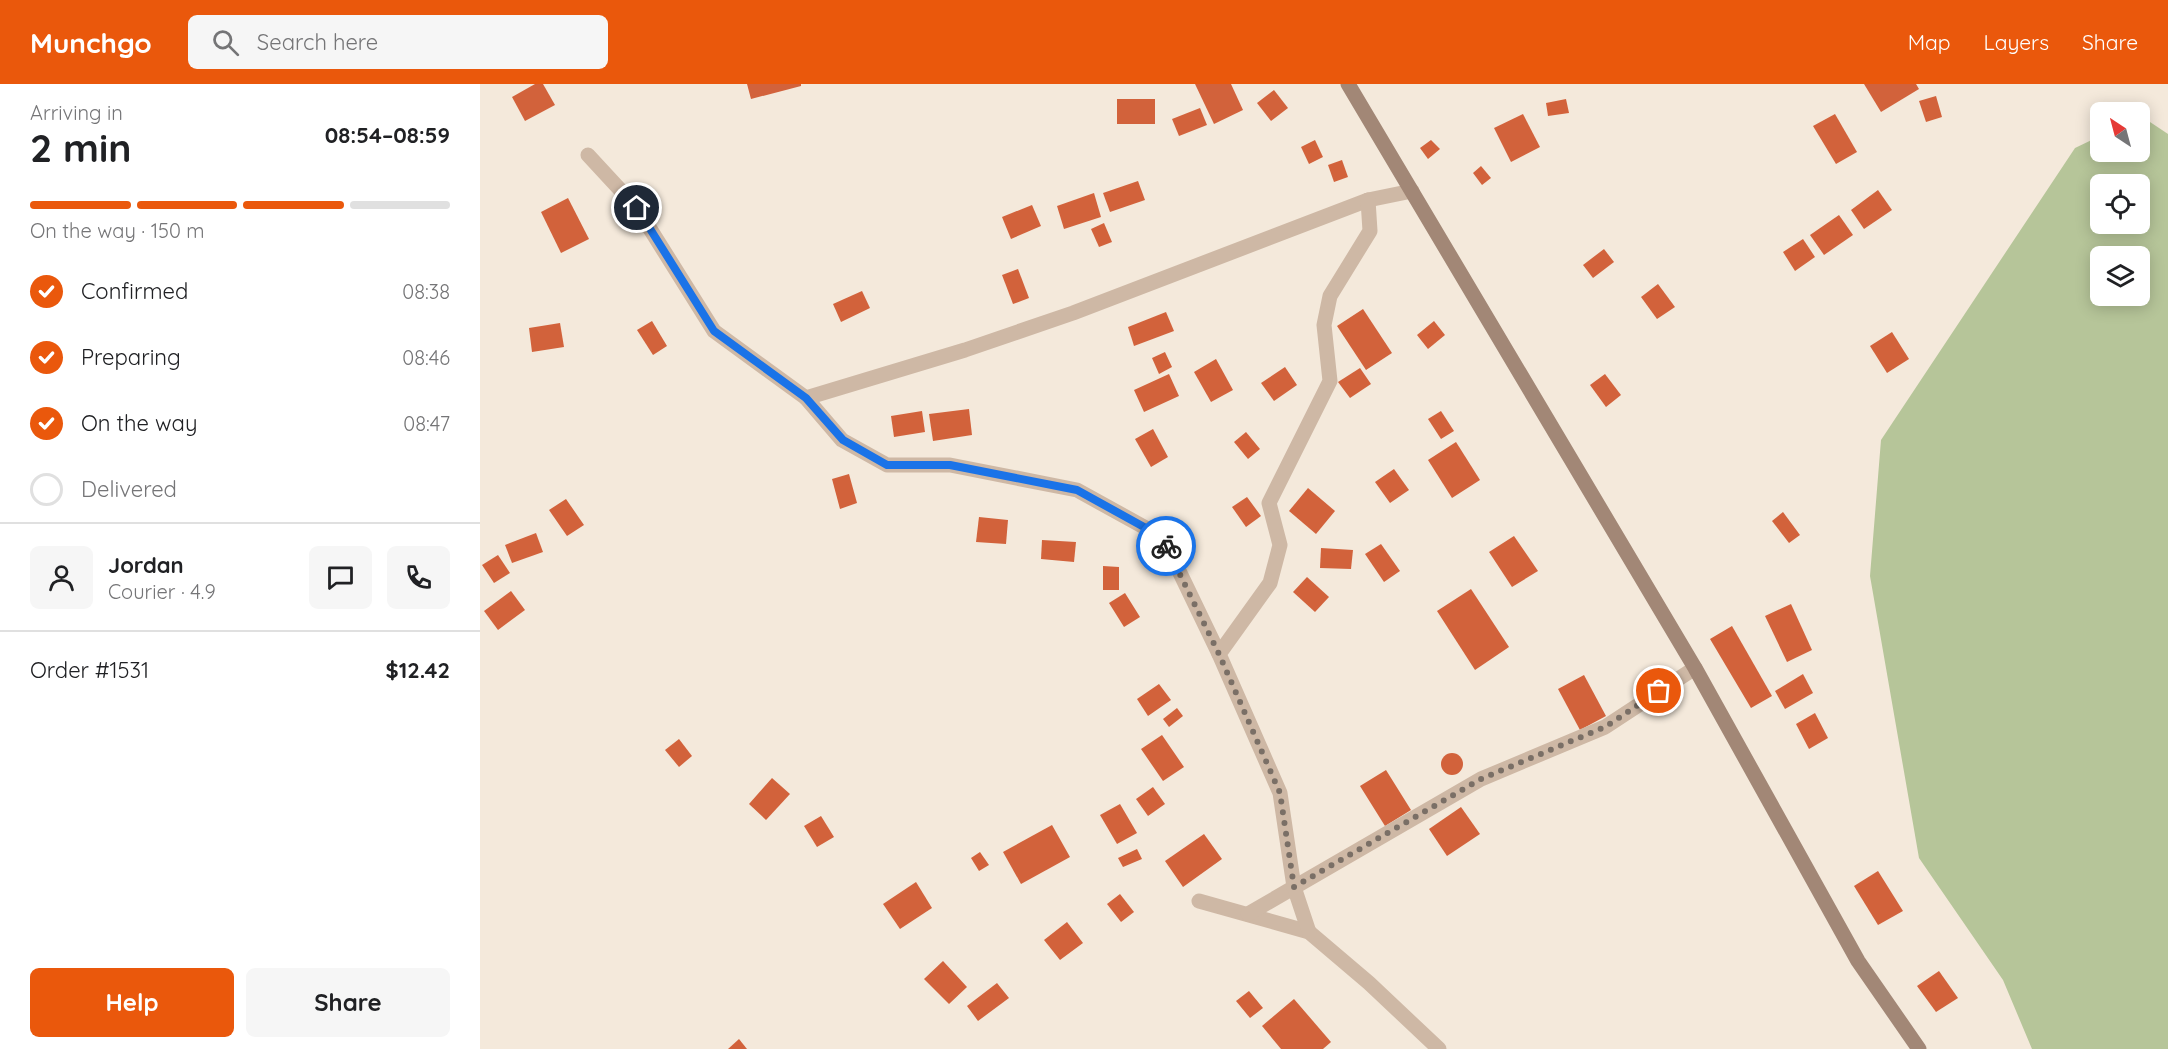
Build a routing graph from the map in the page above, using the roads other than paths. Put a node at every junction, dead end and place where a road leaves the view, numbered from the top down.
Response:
1 (1348, 84) edge
2 (588, 155) dead end
3 (1412, 190) junction
4 (1368, 200) junction
5 (806, 398) junction
6 (1219, 654) junction
7 (1695, 668) junction
8 (1294, 887) junction
9 (1199, 901) dead end
10 (1248, 914) junction
11 (1309, 932) junction
12 (1439, 1049) edge
13 (1919, 1049) edge

1 - 3 main road
2 - 5 street
3 - 4 street
3 - 7 main road
4 - 5 street
4 - 6 street
5 - 6 street
6 - 8 street
7 - 8 street
7 - 13 main road
8 - 10 street
8 - 11 street
9 - 10 street
10 - 11 street
11 - 12 street

